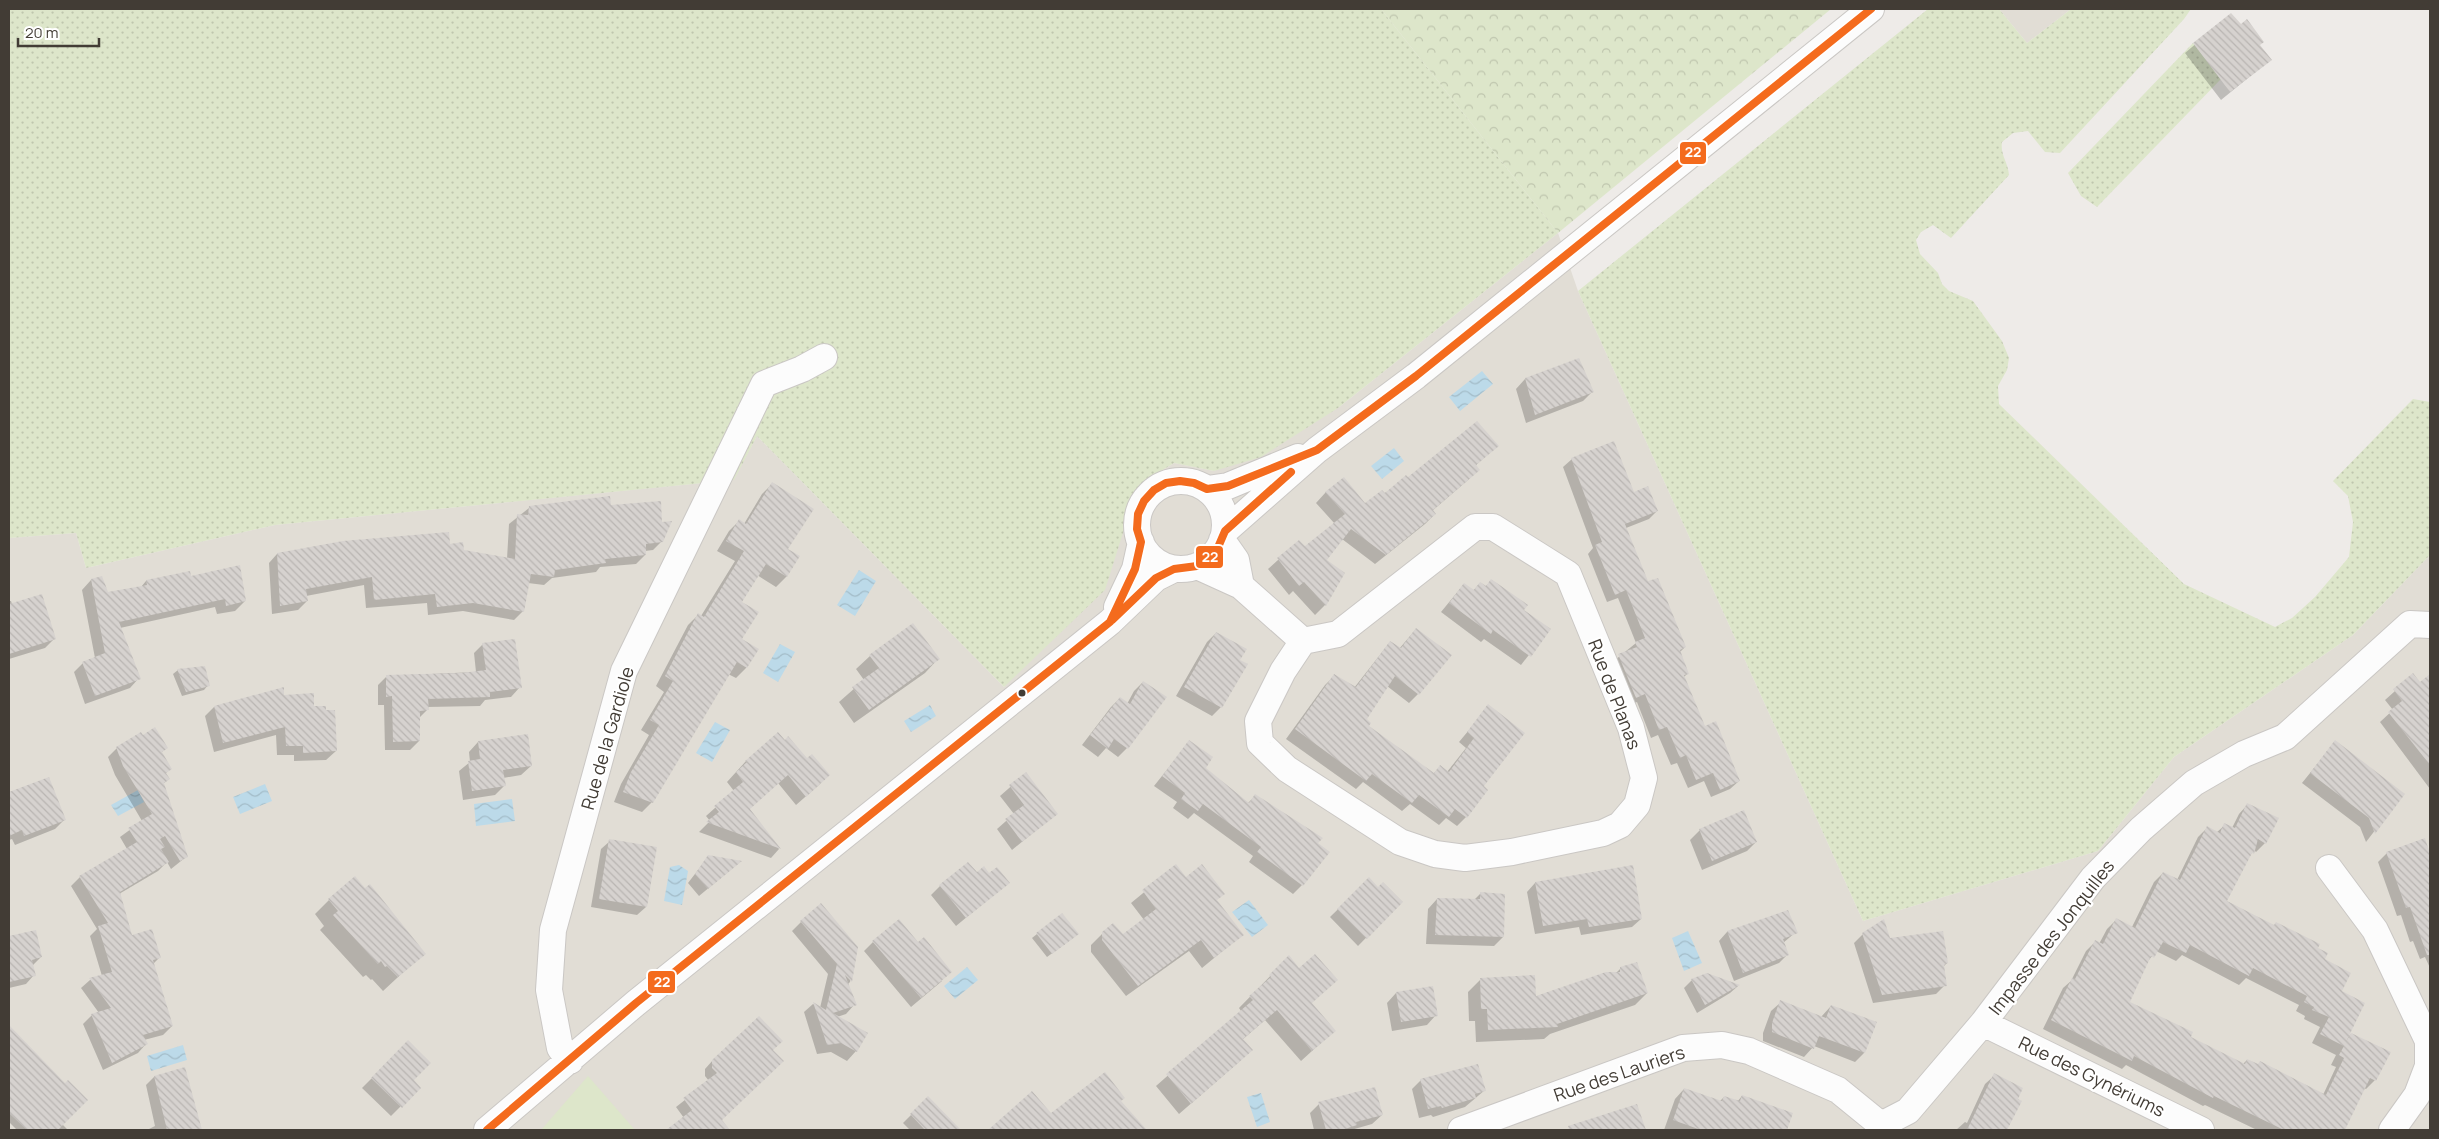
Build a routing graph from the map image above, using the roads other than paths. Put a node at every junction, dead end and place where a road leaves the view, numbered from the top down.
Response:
1 (1871, 9) edge
2 (824, 357) dead end
3 (1317, 450) junction
4 (1207, 489) junction
5 (1224, 535) junction
6 (1141, 542) junction
7 (1185, 568) junction
8 (1242, 586) junction
9 (1110, 622) junction
10 (2430, 625) edge
11 (1303, 641) junction
12 (2328, 868) dead end
13 (1983, 1022) junction
14 (570, 1061) junction
15 (2424, 1096) edge
16 (1880, 1128) edge
17 (488, 1130) edge
18 (1461, 1130) edge
19 (2201, 1130) edge
20 (2392, 1130) edge

1 - 3 street
2 - 14 street, Rue de la Gardiole
3 - 4 street
3 - 5 street
4 - 5 street
4 - 6 street
5 - 7 street
5 - 8 street
6 - 7 street
6 - 9 street
7 - 8 street
7 - 9 street
8 - 11 street
9 - 14 street
10 - 13 street, Impasse des Jonquilles
11 - 11 street, Rue de Planas
12 - 15 street
13 - 16 street, Impasse des Jonquilles
13 - 19 street, Rue des Gynériums
14 - 17 street
15 - 20 street
16 - 18 street, Rue des Lauriers

